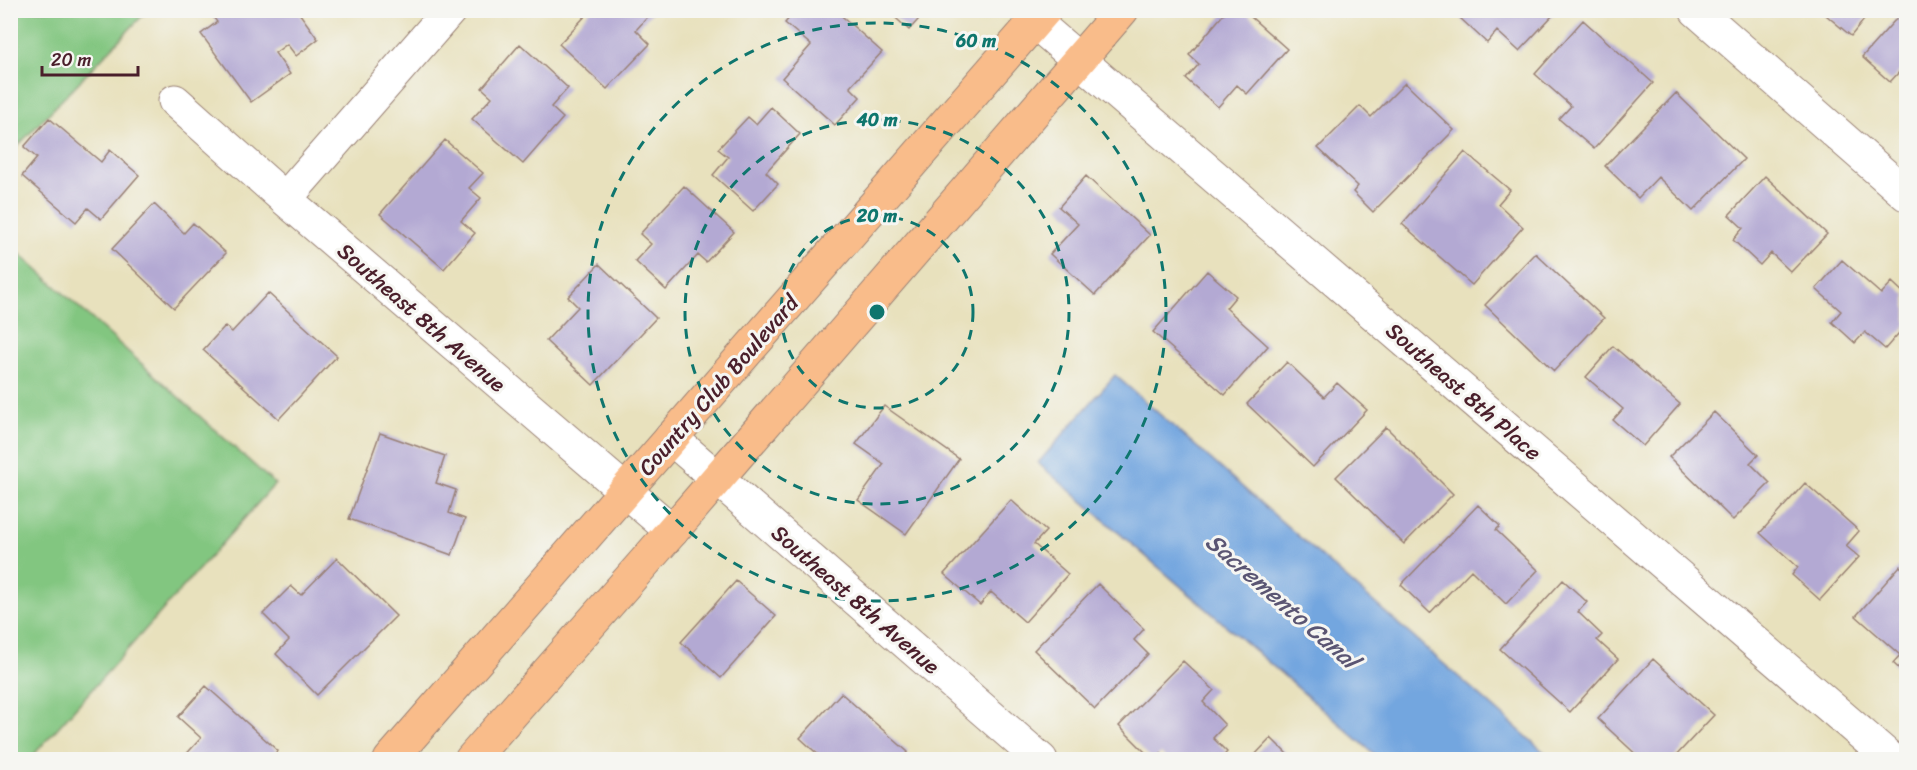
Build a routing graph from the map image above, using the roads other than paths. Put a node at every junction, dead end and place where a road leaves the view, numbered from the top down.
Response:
1 (450, 10) edge
2 (1122, 10) edge
3 (1696, 10) edge
4 (1040, 16) edge
5 (1079, 60) junction
6 (175, 101) dead end
7 (1906, 194) edge
8 (285, 199) junction
9 (671, 438) junction
10 (717, 479) junction
11 (626, 492) junction
12 (672, 531) junction
13 (390, 759) edge
14 (471, 759) edge
15 (1041, 759) edge
16 (1892, 759) edge

1 - 8 street
2 - 5 main road
3 - 7 street
4 - 5 street, Southeast 8th Place
4 - 9 main road, Country Club Boulevard
5 - 10 main road
5 - 16 street, Southeast 8th Place
6 - 8 street, Southeast 8th Avenue
8 - 11 street, Southeast 8th Avenue
9 - 10 street, Southeast 8th Avenue
9 - 11 main road, Country Club Boulevard
10 - 12 main road
10 - 15 street, Southeast 8th Avenue
11 - 12 street, Southeast 8th Avenue
11 - 13 main road, Country Club Boulevard
12 - 14 main road

